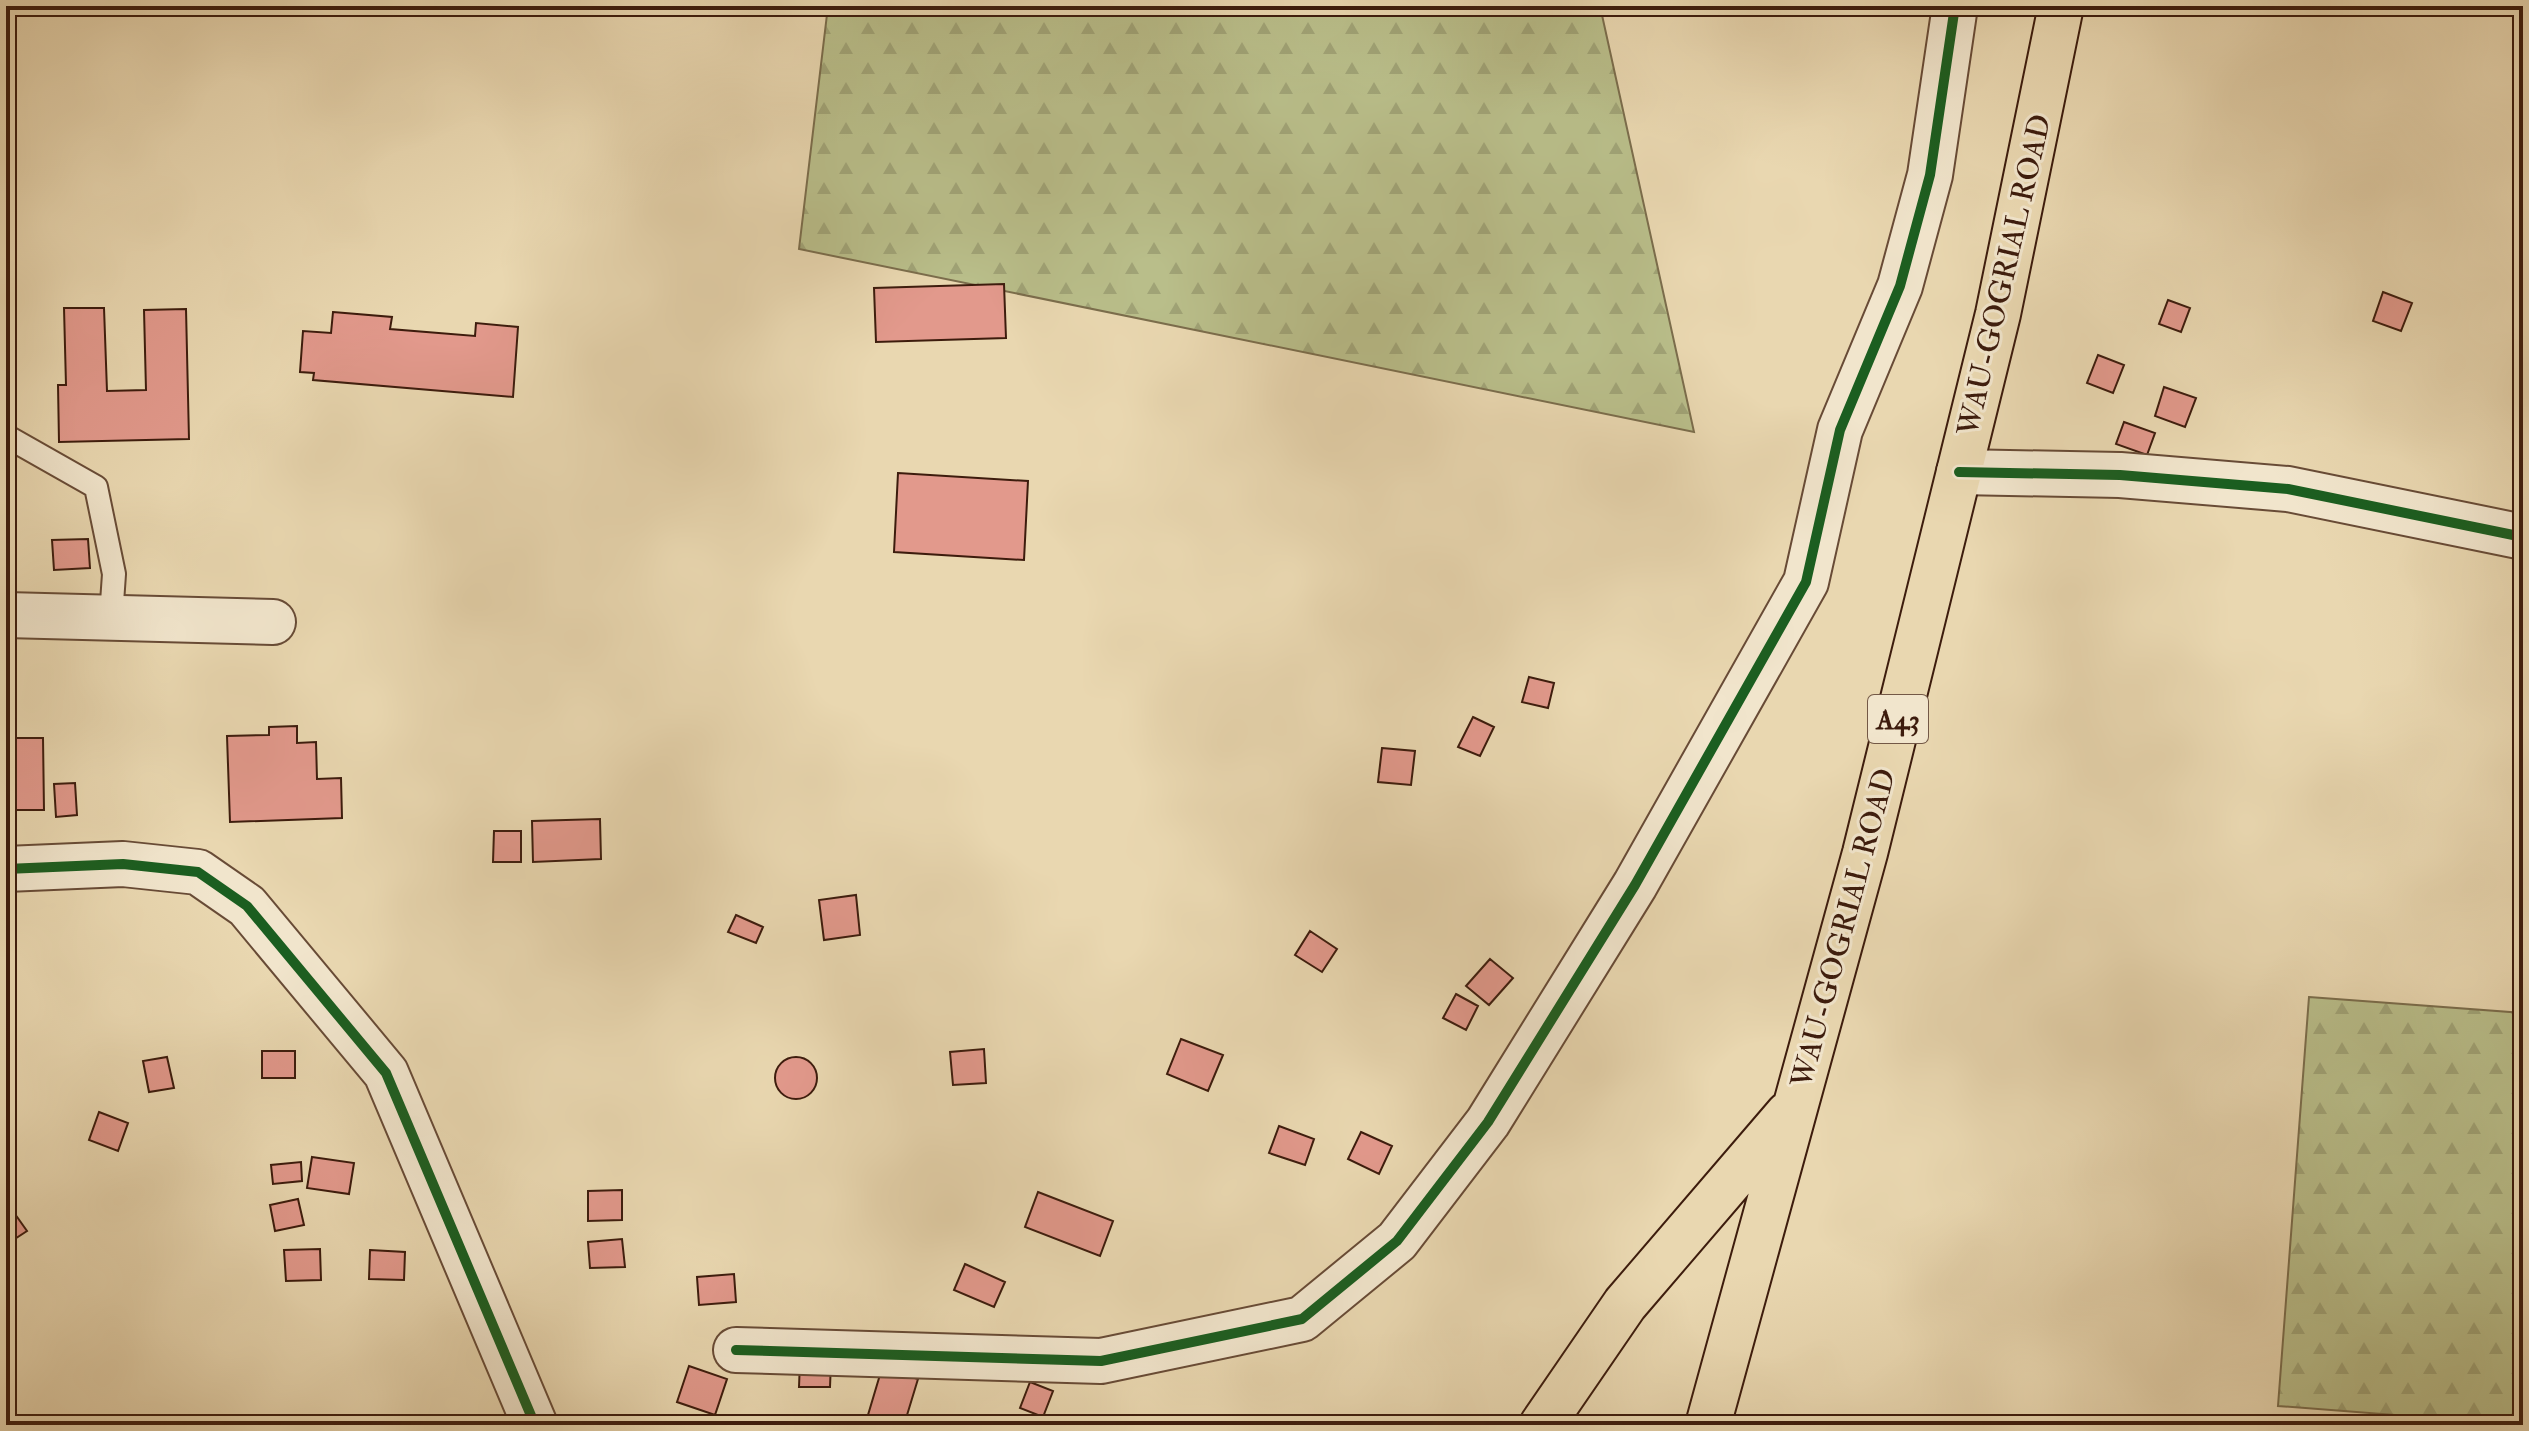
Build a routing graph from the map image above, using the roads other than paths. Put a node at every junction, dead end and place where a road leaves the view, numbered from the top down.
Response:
1 (1955, 6) edge
2 (2061, 6) edge
3 (6, 436) edge
4 (1959, 472) junction
5 (2523, 537) edge
6 (6, 615) edge
7 (111, 617) junction
8 (273, 622) dead end
9 (6, 869) edge
10 (1795, 1105) junction
11 (736, 1350) dead end
12 (535, 1425) edge
13 (1542, 1425) edge
14 (1708, 1425) edge

1 - 11 street
2 - 4 main road, WAU-GOGRIAL ROAD / A43
3 - 7 lane
4 - 5 street
4 - 10 main road, WAU-GOGRIAL ROAD / A43
6 - 7 street
7 - 8 street
9 - 12 street
10 - 13 main road
10 - 14 main road, WAU-GOGRIAL ROAD / A43

